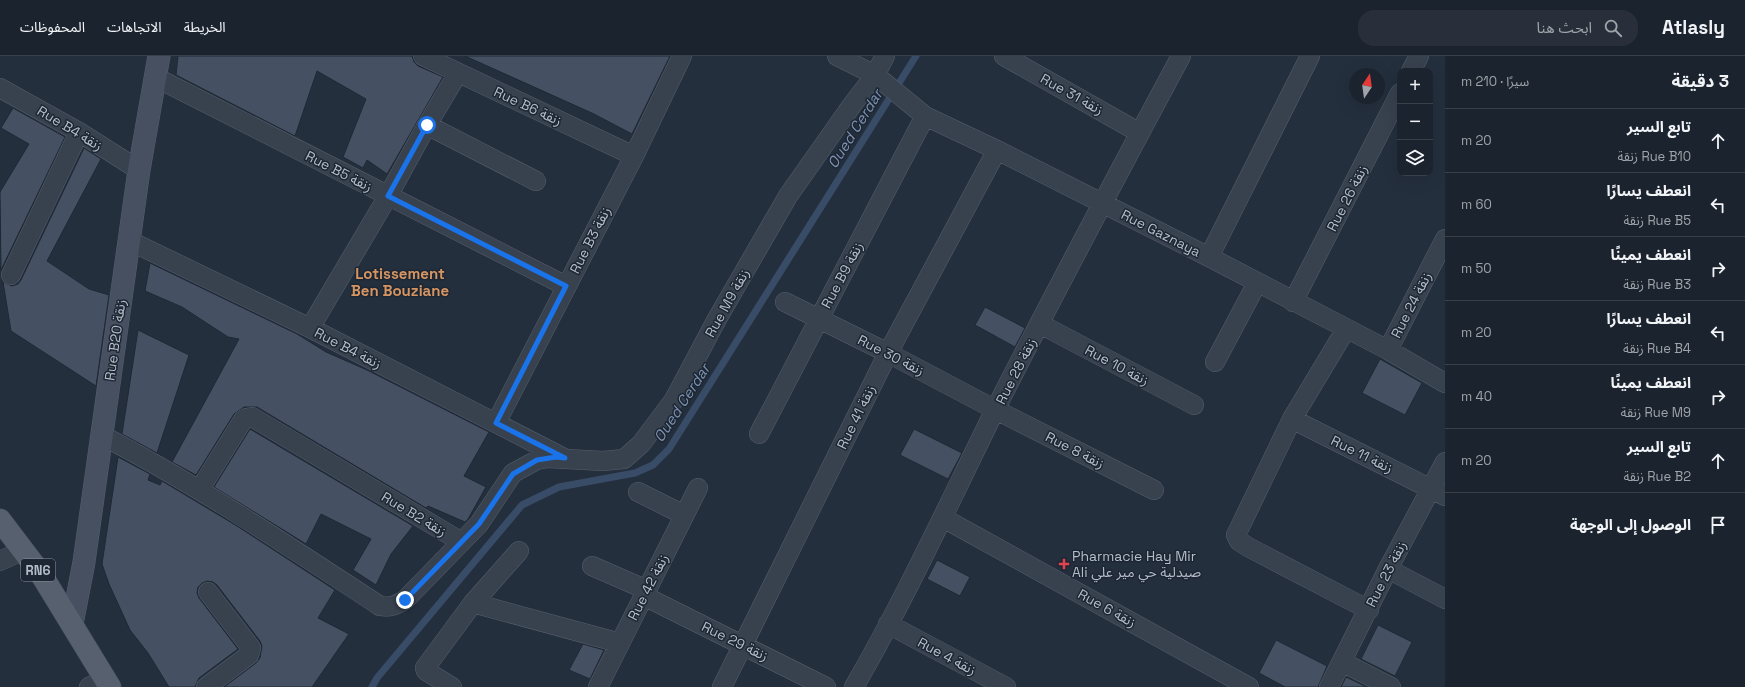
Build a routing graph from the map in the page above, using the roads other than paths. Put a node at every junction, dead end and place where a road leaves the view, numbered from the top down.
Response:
1 (159, 56) edge
2 (423, 56) edge
3 (682, 56) edge
4 (837, 56) edge
5 (885, 56) edge
6 (1004, 56) edge
7 (1181, 56) edge
8 (1310, 56) edge
9 (1419, 56) edge
10 (1413, 68) edge
11 (458, 73) junction
12 (155, 77) junction
13 (878, 77) junction
14 (0, 89) edge
15 (1397, 99) edge
16 (925, 116) junction
17 (427, 125) junction
18 (79, 132) junction
19 (1140, 133) junction
20 (997, 150) junction
21 (634, 156) junction
22 (139, 170) junction
23 (536, 181) dead end
24 (388, 196) junction
25 (1103, 203) junction
26 (1445, 239) edge
27 (130, 241) junction
28 (1209, 257) junction
29 (11, 275) dead end
30 (1257, 283) junction
31 (566, 286) junction
32 (785, 302) dead end
33 (1293, 302) junction
34 (818, 319) junction
35 (1040, 324) junction
36 (310, 328) junction
37 (1346, 328) junction
38 (1388, 350) junction
39 (888, 353) junction
40 (1215, 362) dead end
41 (1445, 383) edge
42 (1194, 405) dead end
43 (996, 410) junction
44 (1292, 419) junction
45 (496, 423) junction
46 (759, 434) dead end
47 (101, 435) junction
48 (565, 458) junction
49 (1445, 462) edge
50 (698, 488) dead end
51 (200, 489) junction
52 (1154, 490) dead end
53 (638, 492) dead end
54 (1438, 492) edge
55 (684, 515) junction
56 (943, 518) junction
57 (0, 520) edge
58 (460, 541) junction
59 (24, 550) junction
60 (519, 551) dead end
61 (0, 561) edge
62 (592, 566) dead end
63 (1388, 569) junction
64 (208, 592) dead end
65 (645, 593) junction
66 (1445, 599) edge
67 (473, 603) junction
68 (1369, 610) junction
69 (72, 624) junction
70 (888, 624) junction
71 (620, 643) junction
72 (744, 645) junction
73 (1342, 662) junction
74 (101, 684) edge
75 (206, 687) edge
76 (452, 687) edge
77 (598, 687) edge
78 (722, 687) edge
79 (826, 687) edge
80 (854, 687) edge
81 (1006, 687) edge
82 (1249, 687) edge
83 (1329, 687) edge
84 (1391, 687) edge

1 - 12 street, Rue B20 زنقة
2 - 11 street, Rue B6 زنقة
3 - 21 street, Rue B3 زنقة
4 - 13 street, Rue Gaznaya
5 - 13 street, Rue M9 زنقة
6 - 19 street, Rue 31 زنقة
7 - 19 street, Rue 28 زنقة
8 - 28 street
9 - 10 street
11 - 17 street
11 - 21 street, Rue B6 زنقة
12 - 22 street, Rue B20 زنقة
12 - 24 street, Rue B5 زنقة
13 - 16 street, Rue Gaznaya
13 - 48 street, Rue M9 زنقة
14 - 18 street, Rue B4 زنقة
15 - 33 street, Rue 26 زنقة
16 - 20 street, Rue Gaznaya
16 - 34 street, Rue B9 زنقة
17 - 23 street
17 - 24 street
18 - 22 street, Rue B4 زنقة
18 - 29 street
19 - 25 street, Rue 28 زنقة
20 - 25 street, Rue Gaznaya
20 - 39 street, Rue 41 زنقة
21 - 31 street, Rue B3 زنقة
22 - 27 street, Rue B20 زنقة
24 - 31 street, Rue B5 زنقة
24 - 36 street
25 - 28 street, Rue Gaznaya
25 - 35 street, Rue 28 زنقة
26 - 38 street, Rue 24 زنقة
27 - 36 street, Rue B4 زنقة
27 - 47 street, Rue B20 زنقة
28 - 30 street, Rue Gaznaya
30 - 33 street, Rue Gaznaya
30 - 40 street
31 - 45 street, Rue B3 زنقة
32 - 34 street, Rue 30 زنقة
33 - 37 street, Rue Gaznaya
34 - 39 street, Rue 30 زنقة
34 - 46 street, Rue B9 زنقة
35 - 42 street, Rue 10 زنقة
35 - 43 street, Rue 28 زنقة
36 - 45 street, Rue B4 زنقة
37 - 38 street, Rue Gaznaya
37 - 44 street
38 - 41 street, Rue Gaznaya
39 - 43 street, Rue 30 زنقة
39 - 72 street, Rue 41 زنقة
43 - 52 street, Rue 8 زنقة
43 - 56 street, Rue 28 زنقة
44 - 54 street, Rue 11 زنقة
44 - 68 street
45 - 48 street, Rue B4 زنقة
47 - 51 street, Rue B2 زنقة
47 - 69 street, Rue B20 زنقة
48 - 58 street, Rue M9 زنقة
49 - 54 street, Rue 23 زنقة
50 - 55 street, Rue 42 زنقة
51 - 58 street, Rue B2 زنقة
51 - 58 street, Rue B2 زنقة
53 - 55 street
54 - 63 street, Rue 23 زنقة
55 - 65 street, Rue 42 زنقة
56 - 70 street, Rue 28 زنقة
56 - 82 street, Rue 6 زنقة
57 - 59 main road, RN6
59 - 61 street
59 - 69 main road, RN6
60 - 67 street
62 - 65 street, Rue 29 زنقة
63 - 66 street
63 - 68 street, Rue 23 زنقة
64 - 75 street
65 - 71 street, Rue 42 زنقة
65 - 72 street, Rue 29 زنقة
67 - 71 street
67 - 76 street
68 - 73 street, Rue 23 زنقة
69 - 74 main road, RN6
70 - 80 street, Rue 28 زنقة
70 - 81 street, Rue 4 زنقة
71 - 77 street, Rue 42 زنقة
72 - 78 street, Rue 41 زنقة
72 - 79 street, Rue 29 زنقة
73 - 83 street, Rue 23 زنقة
73 - 84 street

